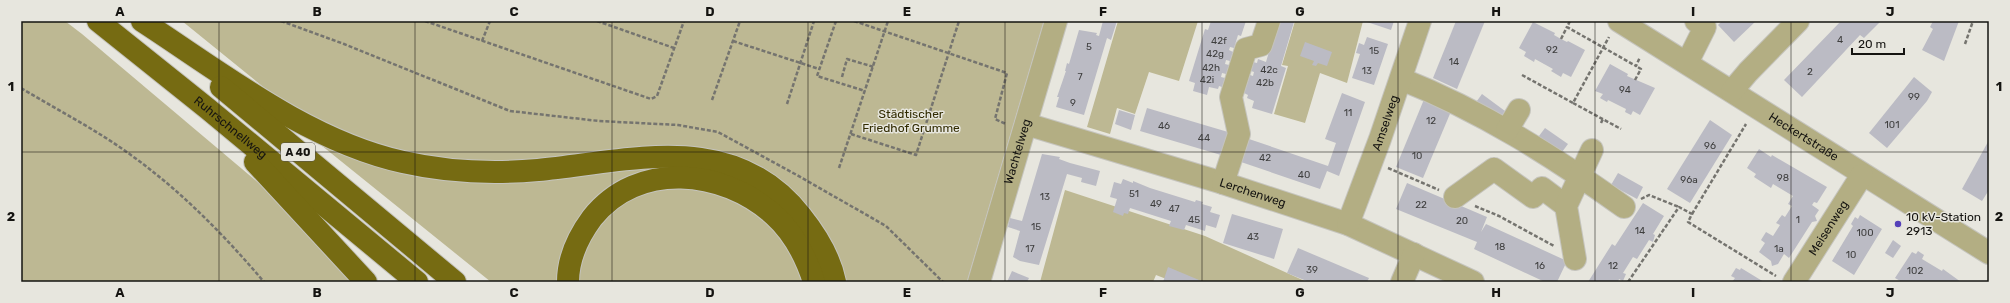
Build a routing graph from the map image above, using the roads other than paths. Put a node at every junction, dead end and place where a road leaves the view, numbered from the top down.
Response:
1 (98, 21) edge
2 (142, 21) edge
3 (1056, 21) edge
4 (1269, 21) edge
5 (1420, 21) edge
6 (1696, 21) edge
7 (1798, 21) edge
8 (1614, 28) edge
9 (1686, 63) junction
10 (1401, 79) junction
11 (1732, 91) junction
12 (208, 109) junction
13 (1519, 110) dead end
14 (1025, 127) junction
15 (1500, 131) junction
16 (1592, 150) dead end
17 (1557, 160) junction
18 (1862, 174) junction
19 (1579, 175) junction
20 (1223, 183) junction
21 (1542, 188) junction
22 (1455, 197) road end
23 (1566, 206) junction
24 (1624, 208) road end
25 (1348, 224) junction
26 (1989, 253) edge
27 (1414, 254) junction
28 (1575, 258) road end
29 (1786, 280) edge
30 (366, 282) edge
31 (417, 282) edge
32 (455, 282) edge
33 (568, 282) edge
34 (814, 282) edge
35 (835, 282) edge
36 (979, 282) edge
37 (1402, 282) edge
38 (1473, 282) edge

1 - 12 highway, Ruhrschnellweg / A 40
2 - 32 highway, Ruhrschnellweg / A 40
2 - 35 highway
3 - 14 street, Wachtelweg
4 - 20 street
5 - 10 street, Amselweg
6 - 9 street
7 - 11 street
8 - 9 street, Heckertstraße
9 - 11 street, Heckertstraße
10 - 15 street
10 - 25 street, Amselweg
11 - 18 street, Heckertstraße
12 - 30 highway
12 - 31 highway, Ruhrschnellweg / A 40
13 - 15 street
14 - 20 street, Lerchenweg
14 - 36 street, Wachtelweg
15 - 17 street
16 - 19 street
17 - 19 street
17 - 21 street
18 - 26 street, Heckertstraße
18 - 29 street, Meisenweg
19 - 23 street
19 - 24 street
20 - 25 street, Lerchenweg
21 - 22 street
21 - 23 street
23 - 28 street
25 - 27 street, Lerchenweg
27 - 37 street
27 - 38 street, Lerchenweg
33 - 34 highway

